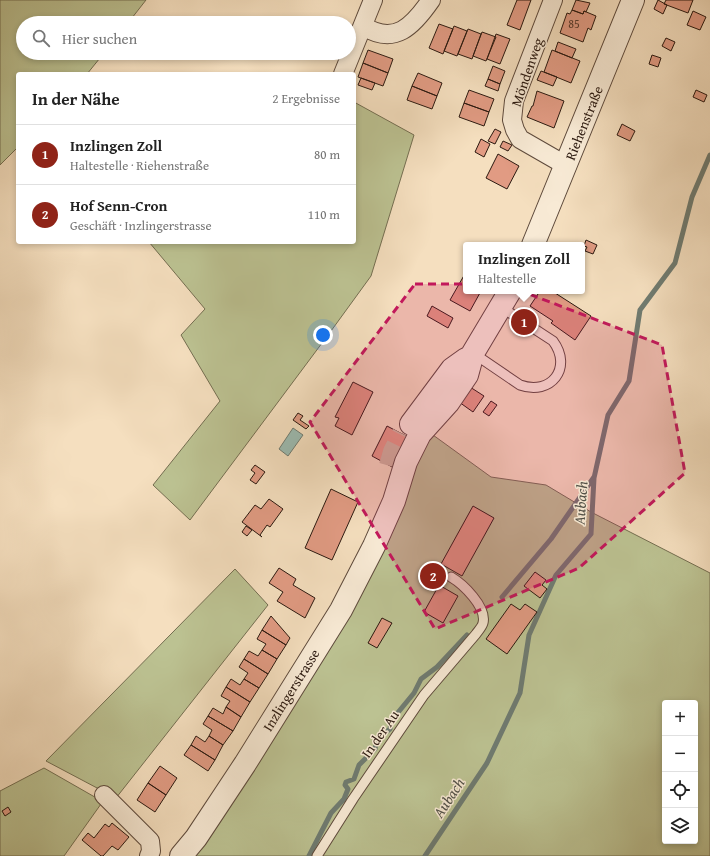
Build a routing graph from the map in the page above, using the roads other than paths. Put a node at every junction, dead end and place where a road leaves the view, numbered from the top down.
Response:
1 (373, 0) edge
2 (431, 0) edge
3 (553, 0) edge
4 (633, 0) edge
5 (363, 26) junction
6 (356, 43) edge
7 (349, 60) edge
8 (344, 72) edge
9 (567, 166) junction
10 (534, 242) edge
11 (506, 299) edge
12 (473, 353) junction
13 (429, 413) junction
14 (403, 434) tunnel mouth
15 (390, 466) tunnel mouth
16 (387, 515) junction
17 (451, 577) dead end
18 (104, 795) dead end
19 (149, 856) edge
20 (181, 856) edge
21 (317, 856) edge

1 - 5 street
2 - 5 street
3 - 9 street, Möndenweg
4 - 9 street, Riehenstraße
5 - 6 street
7 - 8 street
9 - 10 street, Riehenstraße
11 - 12 street
11 - 12 lane
12 - 13 street
13 - 14 street
13 - 16 street, Inzlingerstrasse
15 - 16 street, Inzlingerstrasse
16 - 20 street, Inzlingerstrasse
17 - 21 lane, In der Au
18 - 19 street

